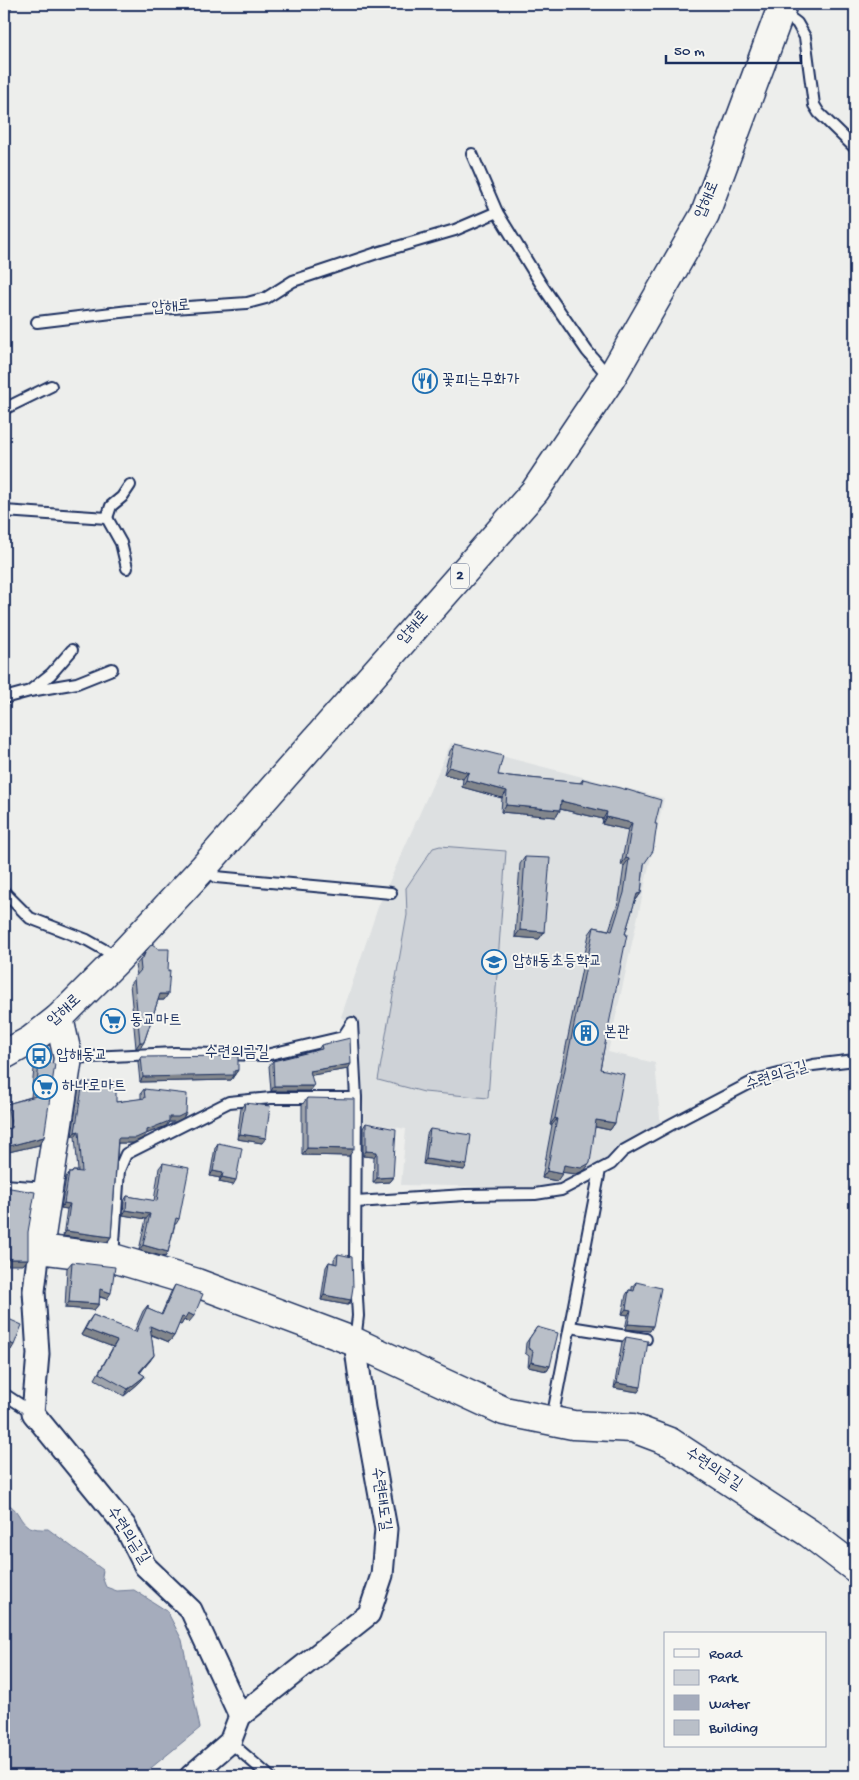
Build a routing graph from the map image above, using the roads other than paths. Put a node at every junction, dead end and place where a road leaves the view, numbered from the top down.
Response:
1 (6, 4) edge
2 (4, 7) edge
3 (782, 7) edge
4 (855, 148) edge
5 (472, 154) dead end
6 (497, 212) junction
7 (38, 322) dead end
8 (611, 378) junction
9 (51, 386) dead end
10 (4, 409) edge
11 (130, 485) dead end
12 (4, 511) edge
13 (107, 518) junction
14 (127, 568) dead end
15 (72, 650) dead end
16 (112, 670) dead end
17 (30, 691) junction
18 (4, 698) edge
19 (204, 867) junction
20 (4, 892) edge
21 (391, 893) dead end
22 (120, 958) junction
23 (59, 1018) junction
24 (4, 1055) edge
25 (68, 1058) junction
26 (855, 1060) edge
27 (356, 1098) junction
28 (600, 1170) junction
29 (4, 1185) edge
30 (48, 1188) junction
31 (356, 1202) junction
32 (39, 1249) junction
33 (113, 1258) junction
34 (570, 1327) junction
35 (646, 1339) edge
36 (355, 1342) junction
37 (4, 1394) edge
38 (32, 1413) junction
39 (551, 1421) junction
40 (855, 1568) edge
41 (240, 1716) junction
42 (230, 1742) junction
43 (191, 1776) edge
44 (269, 1776) edge

1 - 2 lane
3 - 4 lane, 압해로
3 - 8 main road, 압해로 / 2
5 - 6 lane
6 - 7 lane, 압해로
6 - 8 lane
8 - 19 main road, 압해로 / 2
9 - 10 lane
11 - 13 lane
12 - 13 lane
13 - 14 lane
15 - 17 lane
16 - 17 lane
17 - 18 lane
19 - 21 lane
19 - 22 main road, 압해로 / 2
20 - 22 lane
22 - 23 main road, 압해로 / 2
23 - 24 main road, 압해로 / 2
23 - 25 main road
25 - 27 lane, 수련의금길
25 - 30 main road
26 - 28 lane, 수련의금길
27 - 31 lane, 수련의금길
27 - 33 lane
28 - 31 lane, 수련의금길
28 - 34 lane
29 - 30 lane
30 - 32 main road
31 - 36 lane, 수련의금길
32 - 33 main road, 수련의금길
32 - 38 street
33 - 36 main road, 수련의금길
34 - 35 lane
34 - 39 lane
36 - 39 main road, 수련의금길
36 - 41 street, 수련태도길
37 - 38 lane, 수련의금길
38 - 41 street, 수련의금길
39 - 40 main road, 수련의금길
41 - 42 street
42 - 43 street
42 - 44 lane

